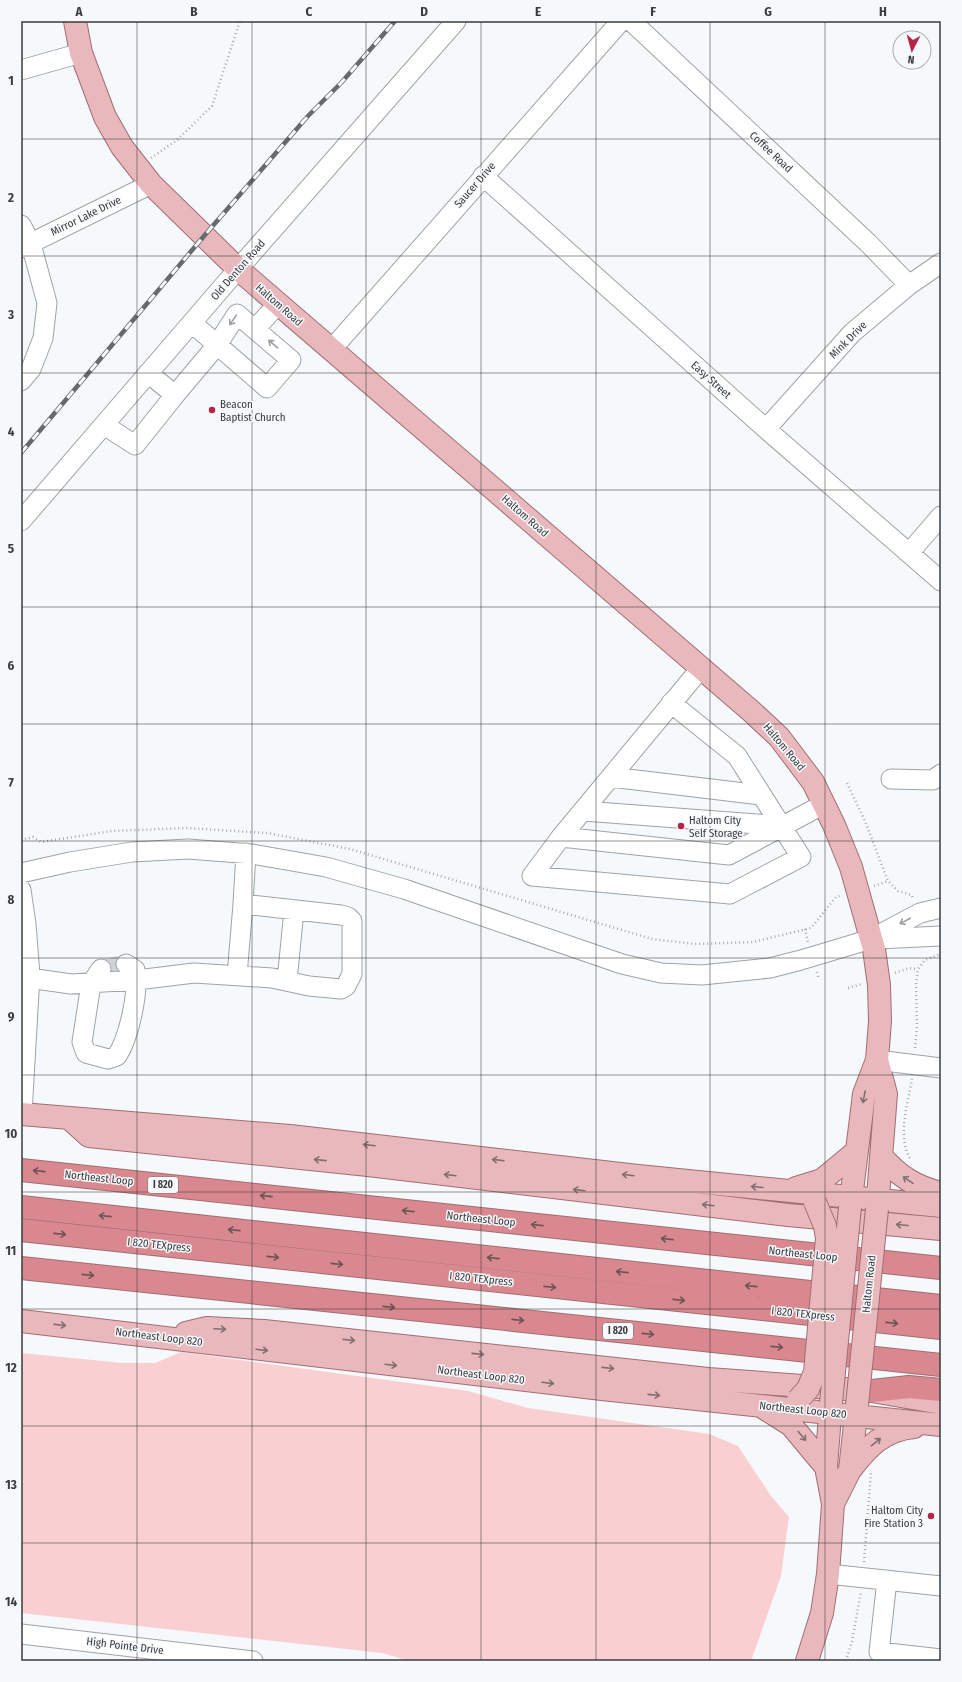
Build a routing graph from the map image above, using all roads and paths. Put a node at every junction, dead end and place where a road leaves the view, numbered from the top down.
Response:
1 (75, 21) edge
2 (240, 21) edge
3 (456, 21) edge
4 (621, 21) edge
5 (631, 21) edge
6 (81, 53) junction
7 (21, 70) edge
8 (137, 167) junction
9 (483, 176) junction
10 (150, 184) junction
11 (21, 225) edge
12 (26, 246) edge
13 (941, 263) edge
14 (238, 269) junction
15 (910, 285) junction
16 (278, 304) junction
17 (192, 323) junction
18 (255, 329) junction
19 (217, 345) junction
20 (331, 350) junction
21 (148, 373) junction
22 (21, 381) edge
23 (175, 395) junction
24 (104, 424) junction
25 (766, 429) junction
26 (941, 516) edge
27 (21, 521) edge
28 (909, 553) junction
29 (941, 581) edge
30 (701, 668) junction
31 (671, 704) junction
32 (941, 774) edge
33 (611, 777) junction
34 (891, 779) dead end
35 (847, 783) dead end
36 (761, 795) junction
37 (824, 804) junction
38 (583, 811) junction
39 (783, 826) junction
40 (561, 837) junction
41 (21, 840) edge
42 (246, 853) junction
43 (21, 873) edge
44 (21, 890) edge
45 (912, 895) dead end
46 (836, 897) dead end
47 (243, 904) junction
48 (941, 908) edge
49 (294, 910) junction
50 (941, 936) edge
51 (871, 939) junction
52 (126, 964) dead end
53 (96, 976) junction
54 (237, 976) junction
55 (29, 978) junction
56 (137, 980) junction
57 (287, 981) junction
58 (877, 1060) junction
59 (941, 1068) edge
60 (22, 1114) edge
61 (70, 1119) junction
62 (857, 1150) junction
63 (881, 1156) junction
64 (21, 1170) edge
65 (790, 1190) junction
66 (941, 1193) edge
67 (851, 1202) junction
68 (877, 1204) junction
69 (941, 1206) edge
70 (21, 1207) edge
71 (941, 1229) edge
72 (21, 1230) edge
73 (21, 1268) edge
74 (941, 1268) edge
75 (941, 1306) edge
76 (21, 1321) edge
77 (941, 1328) edge
78 (168, 1338) junction
79 (941, 1365) edge
80 (941, 1390) edge
81 (941, 1403) edge
82 (779, 1404) junction
83 (862, 1404) junction
84 (831, 1408) junction
85 (938, 1425) edge
86 (872, 1466) dead end
87 (826, 1467) junction
88 (850, 1470) junction
89 (833, 1504) junction
90 (863, 1565) dead end
91 (828, 1574) junction
92 (887, 1580) junction
93 (941, 1586) edge
94 (861, 1591) dead end
95 (21, 1634) edge
96 (941, 1659) edge
97 (254, 1661) edge
98 (806, 1661) edge
99 (846, 1661) edge

1 - 6 main road, Haltom Road
2 - 8 path
3 - 14 street, Old Denton Road
4 - 9 street, Saucer Drive
5 - 15 street, Coffee Road
6 - 7 street
6 - 8 main road, Haltom Road
8 - 10 main road, Haltom Road
9 - 20 street, Saucer Drive
9 - 25 street, Easy Street
10 - 12 street, Mirror Lake Drive
10 - 14 main road, Haltom Road
11 - 12 street
12 - 22 street
13 - 15 street, Mink Drive
14 - 16 main road, Haltom Road
14 - 17 street, Old Denton Road
15 - 25 street, Mink Drive
16 - 18 street
16 - 20 main road, Haltom Road
17 - 19 street
17 - 21 street, Old Denton Road
18 -> 19 street
19 -> 18 street
19 - 23 street
20 - 30 main road, Haltom Road
21 - 23 street
21 - 24 street, Old Denton Road
23 - 24 street
24 - 27 street, Old Denton Road
25 - 28 street, Easy Street
26 - 28 street
28 - 29 street, Easy Street
30 - 31 street
30 - 37 main road, Haltom Road
31 - 33 street
31 - 36 street
32 - 34 street
33 - 36 street
33 - 38 street
35 - 45 path
36 - 39 street
37 - 39 street
37 - 51 main road, Haltom Road
38 - 39 street
38 - 40 street
39 - 40 street
39 - 40 street
41 - 46 path
42 - 43 street
42 - 47 street
42 - 51 street
44 - 55 street
47 - 49 street
47 - 54 street
48 -> 51 street
49 - 57 street
49 - 57 street
50 - 51 street
51 - 58 main road, Haltom Road
52 - 56 street
53 - 55 street
53 - 56 street
53 - 56 street
54 - 56 street
54 - 57 street
55 - 60 street
58 - 59 street
58 -> 62 main road, Haltom Road
58 - 63 main road, Haltom Road
60 - 61 main road
65 -> 61 main road
71 -> 61 main road
62 - 65 main road
62 - 67 main road, Haltom Road
66 -> 63 main road
63 - 68 main road, Haltom Road
74 -> 64 highway, Northeast Loop / I 820
65 - 67 main road
65 - 82 main road, bridge
67 - 68 main road
67 - 84 main road, Haltom Road, bridge
68 - 69 main road
68 - 83 main road, Haltom Road, bridge
75 -> 70 highway, I 820 TEXpress
72 -> 77 highway, I 820 TEXpress
73 -> 79 highway, I 820
76 -> 78 main road, Northeast Loop 820
78 -> 82 main road, Northeast Loop 820
78 -> 83 main road
80 - 83 highway
81 - 83 main road
82 - 84 main road, Northeast Loop 820
82 -> 87 main road
83 - 84 main road, Northeast Loop 820
83 - 85 main road, Northeast Loop 820
83 - 88 main road, Haltom Road
84 - 87 main road, Haltom Road
88 -> 85 main road
86 - 90 path
87 - 89 main road, Haltom Road
88 - 89 main road, Haltom Road
89 - 91 main road, Haltom Road
91 - 92 street
91 - 98 main road, Haltom Road
92 - 93 street
92 - 96 street
94 - 99 path
95 - 97 street, High Pointe Drive

